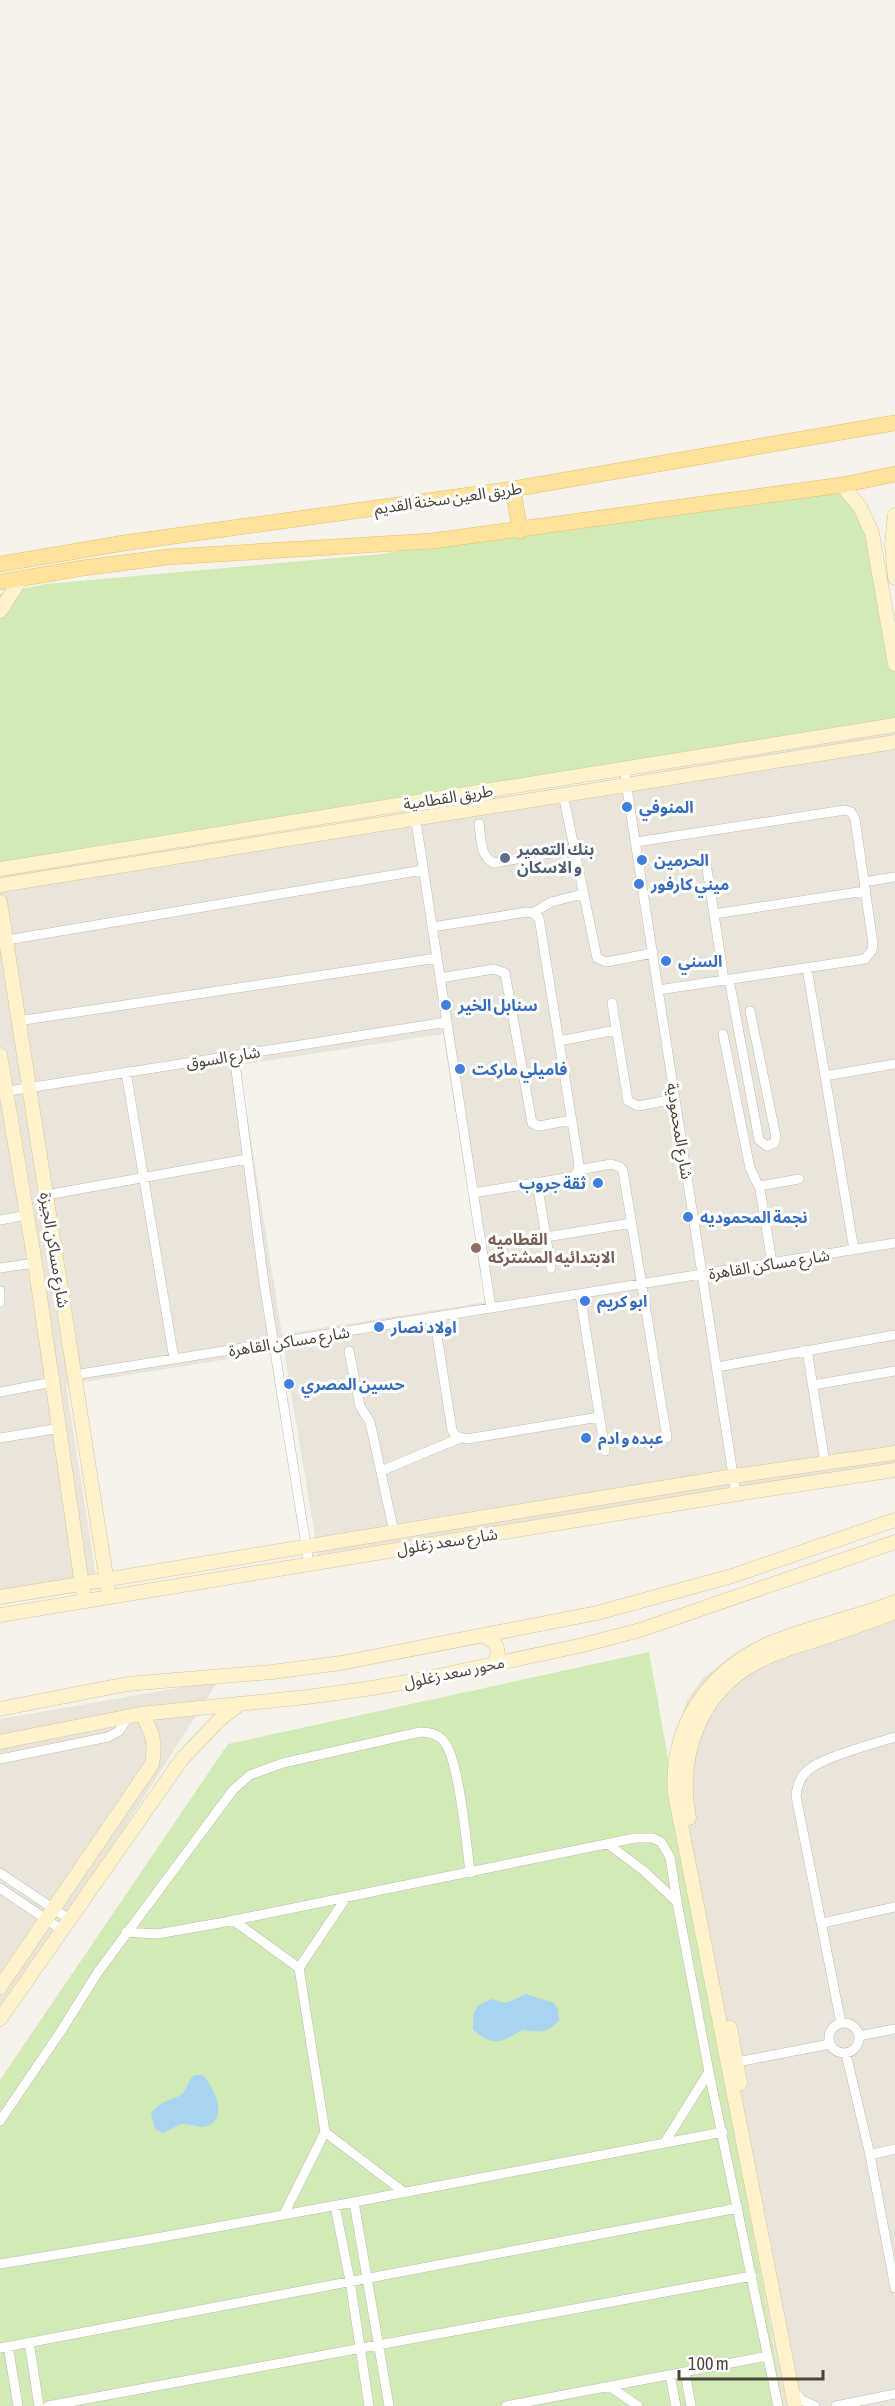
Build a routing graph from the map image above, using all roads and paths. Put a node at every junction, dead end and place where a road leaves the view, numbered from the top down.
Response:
1 (895, 423) edge
2 (895, 474) edge
3 (842, 485) junction
4 (513, 489) junction
5 (895, 515) edge
6 (520, 531) junction
7 (0, 564) edge
8 (895, 578) edge
9 (21, 579) junction
10 (0, 582) edge
11 (0, 611) edge
12 (895, 664) edge
13 (895, 725) edge
14 (895, 742) edge
15 (624, 769) junction
16 (627, 784) junction
17 (563, 794) junction
18 (413, 802) junction
19 (415, 818) junction
20 (479, 824) dead end
21 (636, 842) junction
22 (574, 849) junction
23 (706, 862) dead end
24 (0, 869) edge
25 (423, 870) junction
26 (895, 877) edge
27 (0, 885) edge
28 (864, 887) junction
29 (583, 894) junction
30 (0, 902) edge
31 (533, 913) junction
32 (714, 914) junction
33 (432, 927) junction
34 (7, 940) junction
35 (653, 953) junction
36 (437, 958) junction
37 (807, 968) junction
38 (440, 978) junction
39 (727, 980) junction
40 (658, 990) junction
41 (612, 1003) dead end
42 (750, 1011) dead end
43 (18, 1021) junction
44 (447, 1022) junction
45 (616, 1030) junction
46 (723, 1035) dead end
47 (559, 1041) junction
48 (0, 1054) edge
49 (234, 1055) junction
50 (895, 1064) edge
51 (126, 1072) junction
52 (762, 1075) junction
53 (825, 1076) junction
54 (747, 1077) junction
55 (29, 1088) junction
56 (3, 1092) edge
57 (675, 1099) junction
58 (572, 1120) junction
59 (247, 1159) junction
60 (579, 1170) junction
61 (144, 1179) junction
62 (799, 1179) dead end
63 (537, 1182) junction
64 (759, 1186) junction
65 (473, 1193) junction
66 (46, 1195) junction
67 (27, 1215) junction
68 (0, 1220) edge
69 (632, 1223) junction
70 (546, 1237) junction
71 (895, 1243) edge
72 (854, 1250) junction
73 (35, 1263) junction
74 (772, 1263) junction
75 (0, 1268) edge
76 (551, 1268) dead end
77 (702, 1274) junction
78 (642, 1284) junction
79 (0, 1292) edge
80 (580, 1294) junction
81 (0, 1302) edge
82 (491, 1308) junction
83 (434, 1317) junction
84 (895, 1335) edge
85 (275, 1343) junction
86 (807, 1350) junction
87 (349, 1351) dead end
88 (174, 1359) junction
89 (717, 1366) junction
90 (895, 1371) edge
91 (74, 1375) junction
92 (53, 1382) junction
93 (813, 1385) junction
94 (0, 1392) edge
95 (599, 1418) junction
96 (60, 1428) junction
97 (0, 1438) edge
98 (460, 1438) junction
99 (667, 1438) dead end
100 (605, 1450) dead end
101 (895, 1453) edge
102 (825, 1462) junction
103 (895, 1470) edge
104 (381, 1471) junction
105 (734, 1476) junction
106 (736, 1494) junction
107 (895, 1520) edge
108 (394, 1532) junction
109 (895, 1542) edge
110 (306, 1548) junction
111 (309, 1563) junction
112 (106, 1580) junction
113 (82, 1584) junction
114 (0, 1597) edge
115 (109, 1598) junction
116 (85, 1601) junction
117 (895, 1602) edge
118 (895, 1612) edge
119 (0, 1615) edge
120 (483, 1636) junction
121 (494, 1664) junction
122 (240, 1704) junction
123 (0, 1709) edge
124 (135, 1715) junction
125 (895, 1737) edge
126 (0, 1742) edge
127 (0, 1759) edge
128 (152, 1764) junction
129 (173, 1773) junction
130 (608, 1844) junction
131 (0, 1873) edge
132 (470, 1873) junction
133 (0, 1888) edge
134 (346, 1898) junction
135 (677, 1902) junction
136 (895, 1907) edge
137 (50, 1914) junction
138 (233, 1920) junction
139 (823, 1923) junction
140 (65, 1924) junction
141 (126, 1932) junction
142 (299, 1968) junction
143 (0, 1986) edge
144 (0, 2019) edge
145 (841, 2024) junction
146 (895, 2029) edge
147 (859, 2036) junction
148 (830, 2044) junction
149 (846, 2054) junction
150 (732, 2063) junction
151 (709, 2072) junction
152 (0, 2121) edge
153 (325, 2132) junction
154 (723, 2132) junction
155 (665, 2142) junction
156 (895, 2149) edge
157 (870, 2155) junction
158 (405, 2193) junction
159 (354, 2202) junction
160 (335, 2206) junction
161 (738, 2208) junction
162 (284, 2214) junction
163 (0, 2264) edge
164 (894, 2271) edge
165 (752, 2276) junction
166 (367, 2278) junction
167 (350, 2281) junction
168 (895, 2288) edge
169 (29, 2342) junction
170 (378, 2345) junction
171 (4, 2347) edge
172 (359, 2348) junction
173 (768, 2356) junction
174 (685, 2372) junction
175 (670, 2375) junction
176 (609, 2386) junction
177 (895, 2394) edge
178 (798, 2401) edge
179 (18, 2406) edge
180 (39, 2406) edge
181 (48, 2406) edge
182 (369, 2406) edge
183 (389, 2406) edge
184 (506, 2406) edge
185 (638, 2406) edge
186 (676, 2406) edge
187 (691, 2406) edge
188 (778, 2406) edge
189 (815, 2406) edge
190 (836, 2406) edge

1 - 4 main road, طريق العين سخنة القديم
2 - 3 main road
3 - 6 main road
3 - 12 street
4 - 6 main road
4 - 7 main road, طريق العين سخنة القديم
5 - 8 street
6 - 9 main road
9 - 10 main road
9 - 11 street
13 - 15 street, طريق القطامية
14 - 16 street, طريق القطامية
15 - 16 street, شارع المحمودية
15 - 18 street, طريق القطامية
16 - 17 street, طريق القطامية
16 - 21 street, شارع المحمودية
17 - 19 street, طريق القطامية
17 - 22 street
18 - 19 street
18 - 24 street, طريق القطامية
19 - 25 street
19 - 27 street, طريق القطامية
20 - 22 street
21 - 28 street
21 - 35 street, شارع المحمودية
22 - 29 street
23 - 32 street
25 - 33 street
25 - 34 street
26 - 28 street
28 - 32 street
28 - 37 street
29 - 31 street
29 - 35 street
30 - 34 street, شارع مساكن الجيزة
31 - 33 street
31 - 47 street
32 - 39 street
33 - 36 street
34 - 43 street, شارع مساكن الجيزة
35 - 40 street, شارع المحمودية
36 - 38 street
36 - 43 street
37 - 39 street
37 - 53 street
38 - 44 street
38 - 58 street
39 - 40 street
39 - 54 street
40 - 57 street, شارع المحمودية
41 - 45 street
42 - 52 street
43 - 55 street, شارع مساكن الجيزة
44 - 49 street, شارع السوق
44 - 65 street
45 - 47 street
45 - 57 street
46 - 64 street
47 - 58 street
48 - 56 street, شارع مساكن الجيزة
49 - 51 street, شارع السوق
49 - 59 street
50 - 53 street
51 - 55 street, شارع السوق
51 - 61 street
52 - 54 street
52 - 54 street
53 - 72 street
55 - 56 street, شارع السوق
55 - 66 street, شارع مساكن الجيزة
56 - 67 street, شارع مساكن الجيزة
57 - 77 street, شارع المحمودية
58 - 60 street
59 - 61 street
59 - 85 street
60 - 63 street
60 - 69 street
61 - 66 street
61 - 88 street
62 - 64 street
63 - 65 street
63 - 70 street
64 - 74 street
65 - 82 street
66 - 91 street, شارع مساكن الجيزة
67 - 68 street
67 - 73 street, شارع مساكن الجيزة
69 - 70 street
69 - 78 street
70 - 76 street
71 - 72 street, شارع مساكن القاهرة
72 - 74 street, شارع مساكن القاهرة
73 - 75 street
73 - 92 street, شارع مساكن الجيزة
74 - 77 street, شارع مساكن القاهرة
77 - 78 street, شارع مساكن القاهرة
77 - 89 street, شارع المحمودية
78 - 80 street, شارع مساكن القاهرة
78 - 99 street
79 - 81 street
80 - 82 street, شارع مساكن القاهرة
80 - 95 street
82 - 83 street, شارع مساكن القاهرة
83 - 85 street, شارع مساكن القاهرة
83 - 98 street
84 - 86 street
85 - 88 street, شارع مساكن القاهرة
85 - 110 street
86 - 89 street
86 - 93 street
87 - 104 street
88 - 91 street, شارع مساكن القاهرة
89 - 105 street, شارع المحمودية
90 - 93 street
91 - 112 street, شارع مساكن الجيزة
92 - 94 street
92 - 96 street, شارع مساكن الجيزة
93 - 102 street
95 - 98 street
95 - 100 street
96 - 97 street
96 - 113 street, شارع مساكن الجيزة
98 - 104 street
101 - 102 street, شارع سعد زغلول
102 - 105 street, شارع سعد زغلول
103 - 106 street, شارع سعد زغلول
104 - 108 street
105 - 106 street, شارع المحمودية
105 - 108 street, شارع سعد زغلول
106 - 111 street, شارع سعد زغلول
107 - 120 street, محور سعد زغلول
108 - 110 street, شارع سعد زغلول
109 - 121 street, محور سعد زغلول
110 - 111 street
110 - 112 street, شارع سعد زغلول
111 - 115 street, شارع سعد زغلول
112 - 113 street, شارع سعد زغلول
112 - 115 street, شارع مساكن الجيزة
113 - 114 street, شارع سعد زغلول
113 - 116 street, شارع مساكن الجيزة
115 - 116 street, شارع سعد زغلول
116 - 119 street, شارع سعد زغلول
117 - 150 street
118 - 150 street
120 - 121 street
120 - 123 street, محور سعد زغلول
121 - 122 street, محور سعد زغلول
122 - 124 street, محور سعد زغلول
122 - 129 street
124 - 126 street, محور سعد زغلول
124 - 127 street
124 - 128 street
125 - 139 street
128 - 129 street
128 - 137 street
129 - 140 street
130 - 132 street
130 - 135 street
130 - 135 street
131 - 137 street
132 - 134 street
132 - 141 street
133 - 137 street
134 - 138 street
134 - 142 street
135 - 151 street
136 - 139 street
137 - 140 street
137 - 143 street
138 - 141 street
138 - 142 street
139 - 145 street
140 - 144 street
141 - 152 street
142 - 153 street
145 - 147 street
145 - 148 street
146 - 147 street
147 - 149 street
148 - 149 street
148 - 150 street
149 - 157 street
150 - 178 street
151 - 154 street
151 - 155 street
153 - 158 street
153 - 162 street
154 - 155 street
154 - 161 street
155 - 158 street
156 - 157 street
157 - 164 street
158 - 159 street
159 - 160 street
159 - 166 street
160 - 162 street
160 - 167 street
161 - 165 street
161 - 166 street
162 - 163 street
164 - 168 street
165 - 170 street
165 - 173 street
166 - 167 street
166 - 170 street
167 - 169 street
167 - 172 street
169 - 171 street
169 - 180 street
170 - 172 street
170 - 183 street
171 - 179 street
172 - 181 street
172 - 182 street
173 - 174 street
173 - 188 street
174 - 175 street
174 - 187 street
175 - 176 street
175 - 186 street
176 - 184 street
176 - 185 street
177 - 190 street
178 - 189 street

